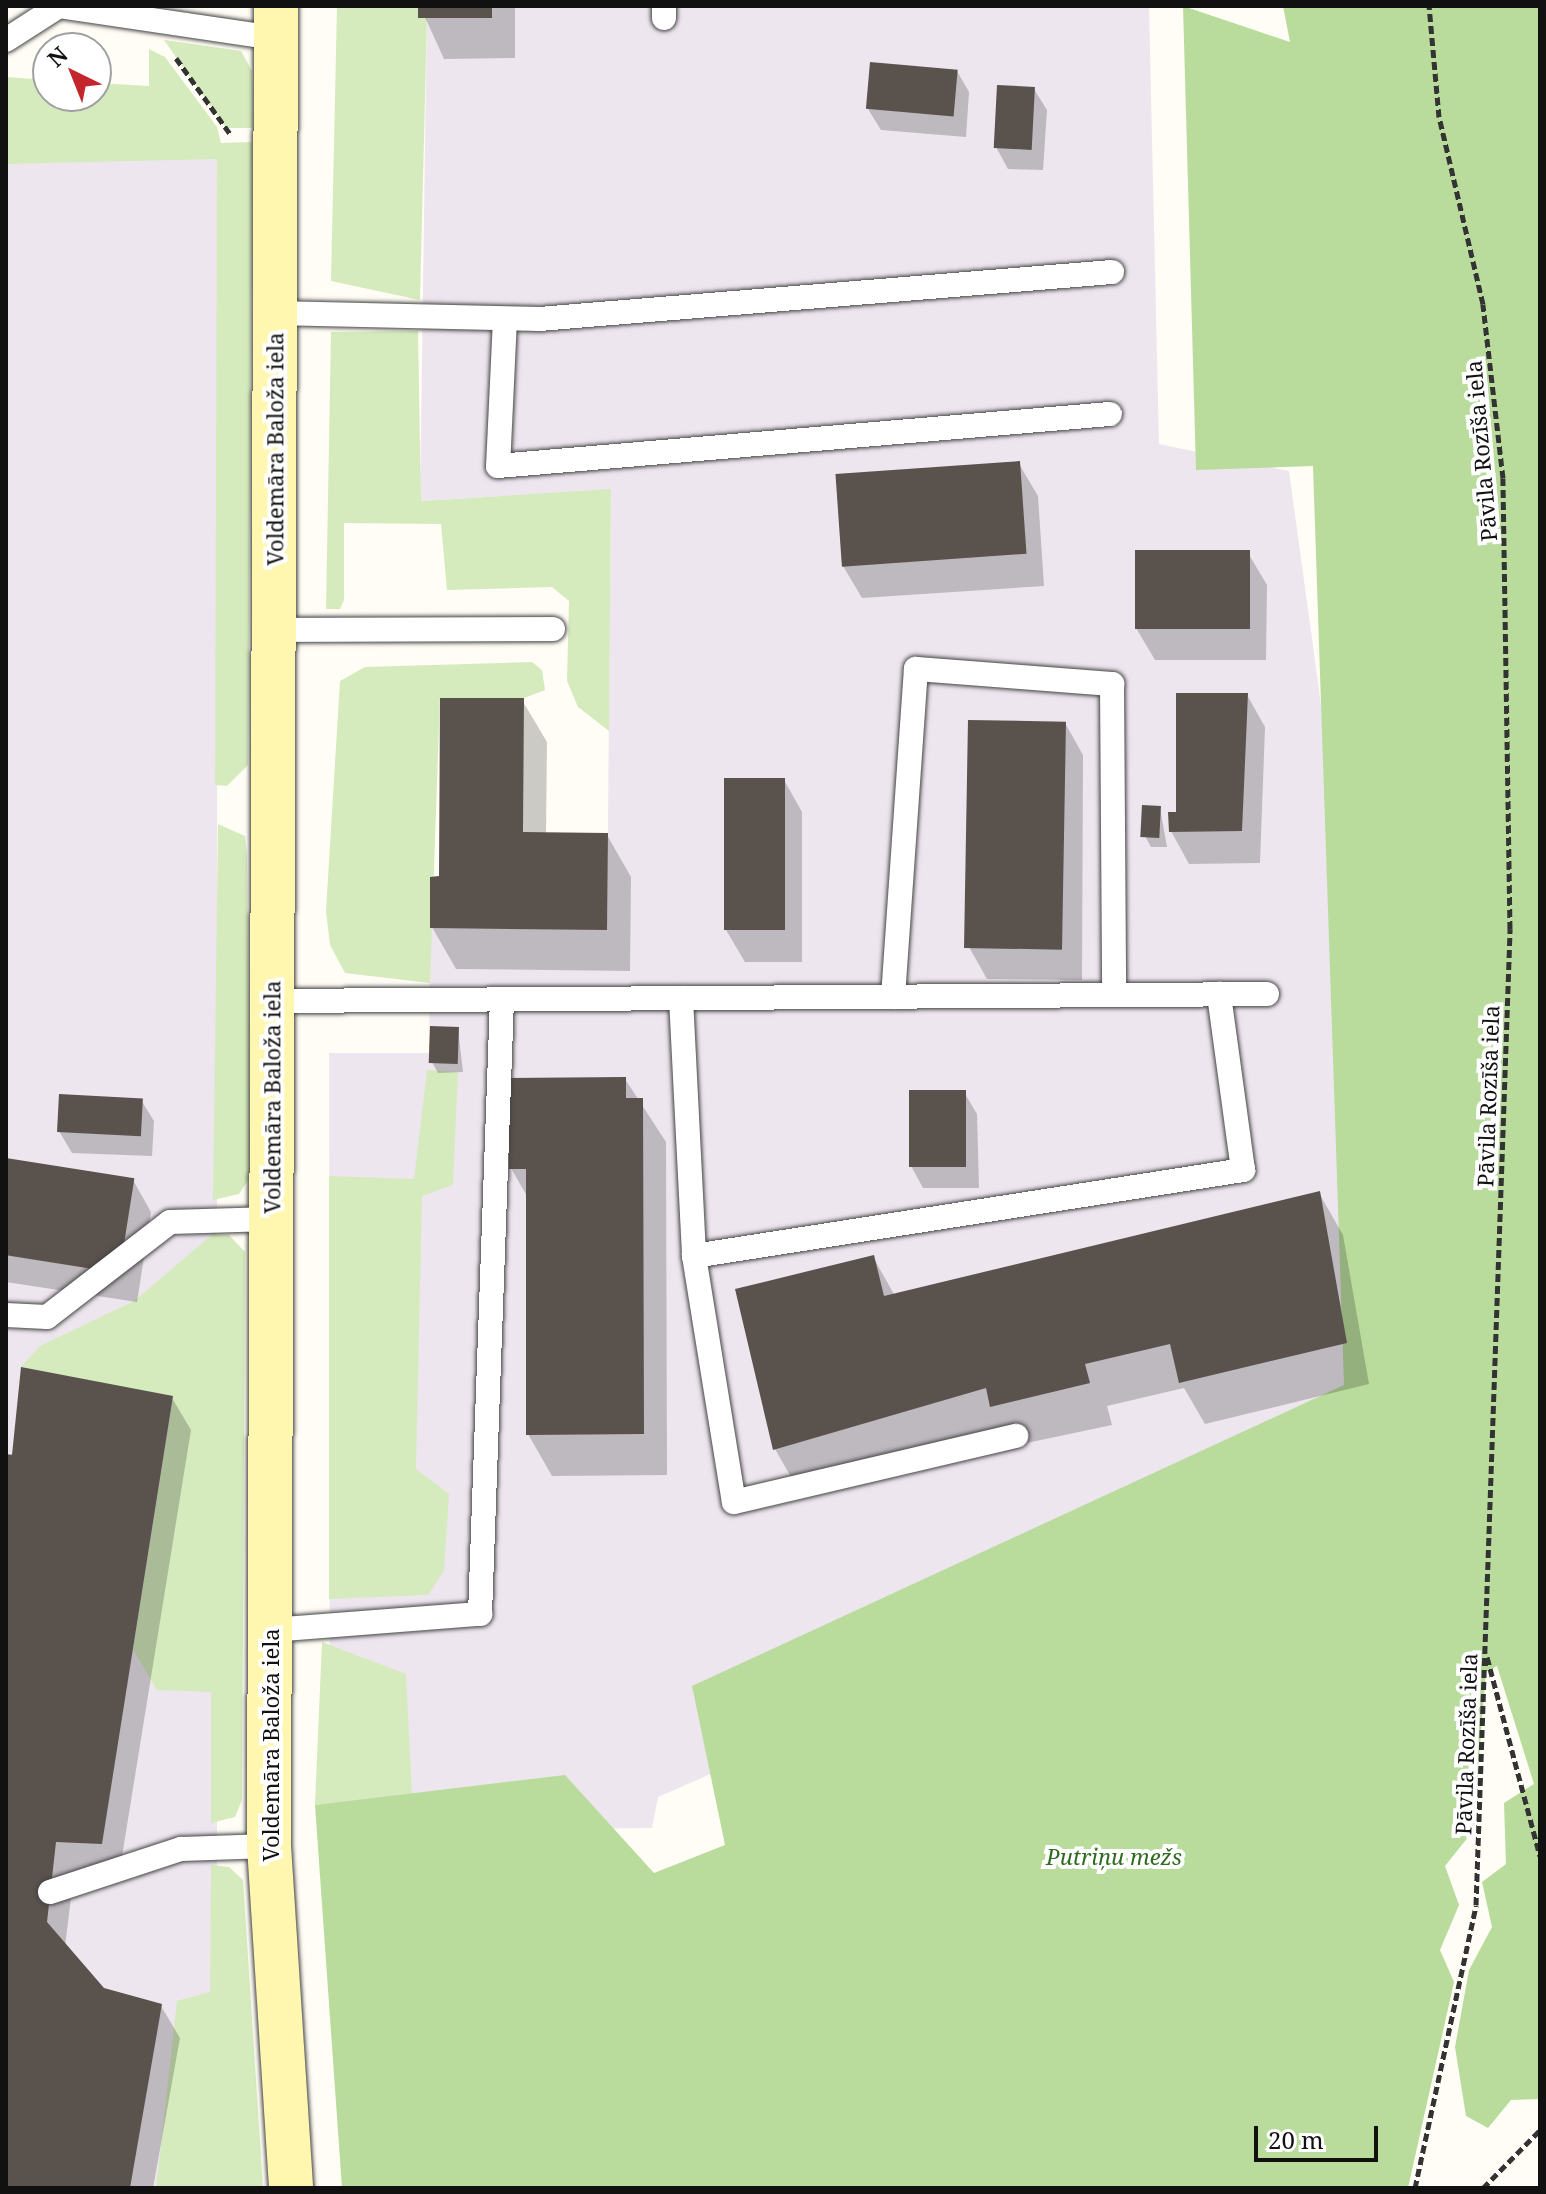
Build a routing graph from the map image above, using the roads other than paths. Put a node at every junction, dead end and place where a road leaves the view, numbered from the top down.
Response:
1 (58, 6) edge
2 (276, 22) edge
3 (6, 40) edge
4 (1112, 272) dead end
5 (275, 313) junction
6 (505, 319) junction
7 (1110, 414) dead end
8 (553, 629) dead end
9 (274, 630) junction
10 (1219, 994) junction
11 (1267, 994) dead end
12 (1114, 995) junction
13 (893, 997) junction
14 (681, 998) junction
15 (502, 999) junction
16 (273, 1001) junction
17 (272, 1219) junction
18 (694, 1256) junction
19 (6, 1315) edge
20 (1016, 1436) dead end
21 (270, 1630) junction
22 (269, 1846) junction
23 (50, 1892) dead end
24 (291, 2188) edge

1 - 2 lane
1 - 3 lane
2 - 5 main road, Voldemāra Baloža iela
4 - 6 lane
5 - 6 lane
5 - 9 main road, Voldemāra Baloža iela
6 - 7 lane
8 - 9 lane
9 - 16 main road, Voldemāra Baloža iela
10 - 11 lane
10 - 12 lane
10 - 18 lane
12 - 13 lane
12 - 13 lane
13 - 14 lane
14 - 15 lane
14 - 18 lane
15 - 16 lane
15 - 21 lane
16 - 17 main road, Voldemāra Baloža iela
17 - 19 lane
17 - 21 main road, Voldemāra Baloža iela
18 - 20 lane
21 - 22 main road, Voldemāra Baloža iela
22 - 23 lane
22 - 24 main road, Voldemāra Baloža iela

